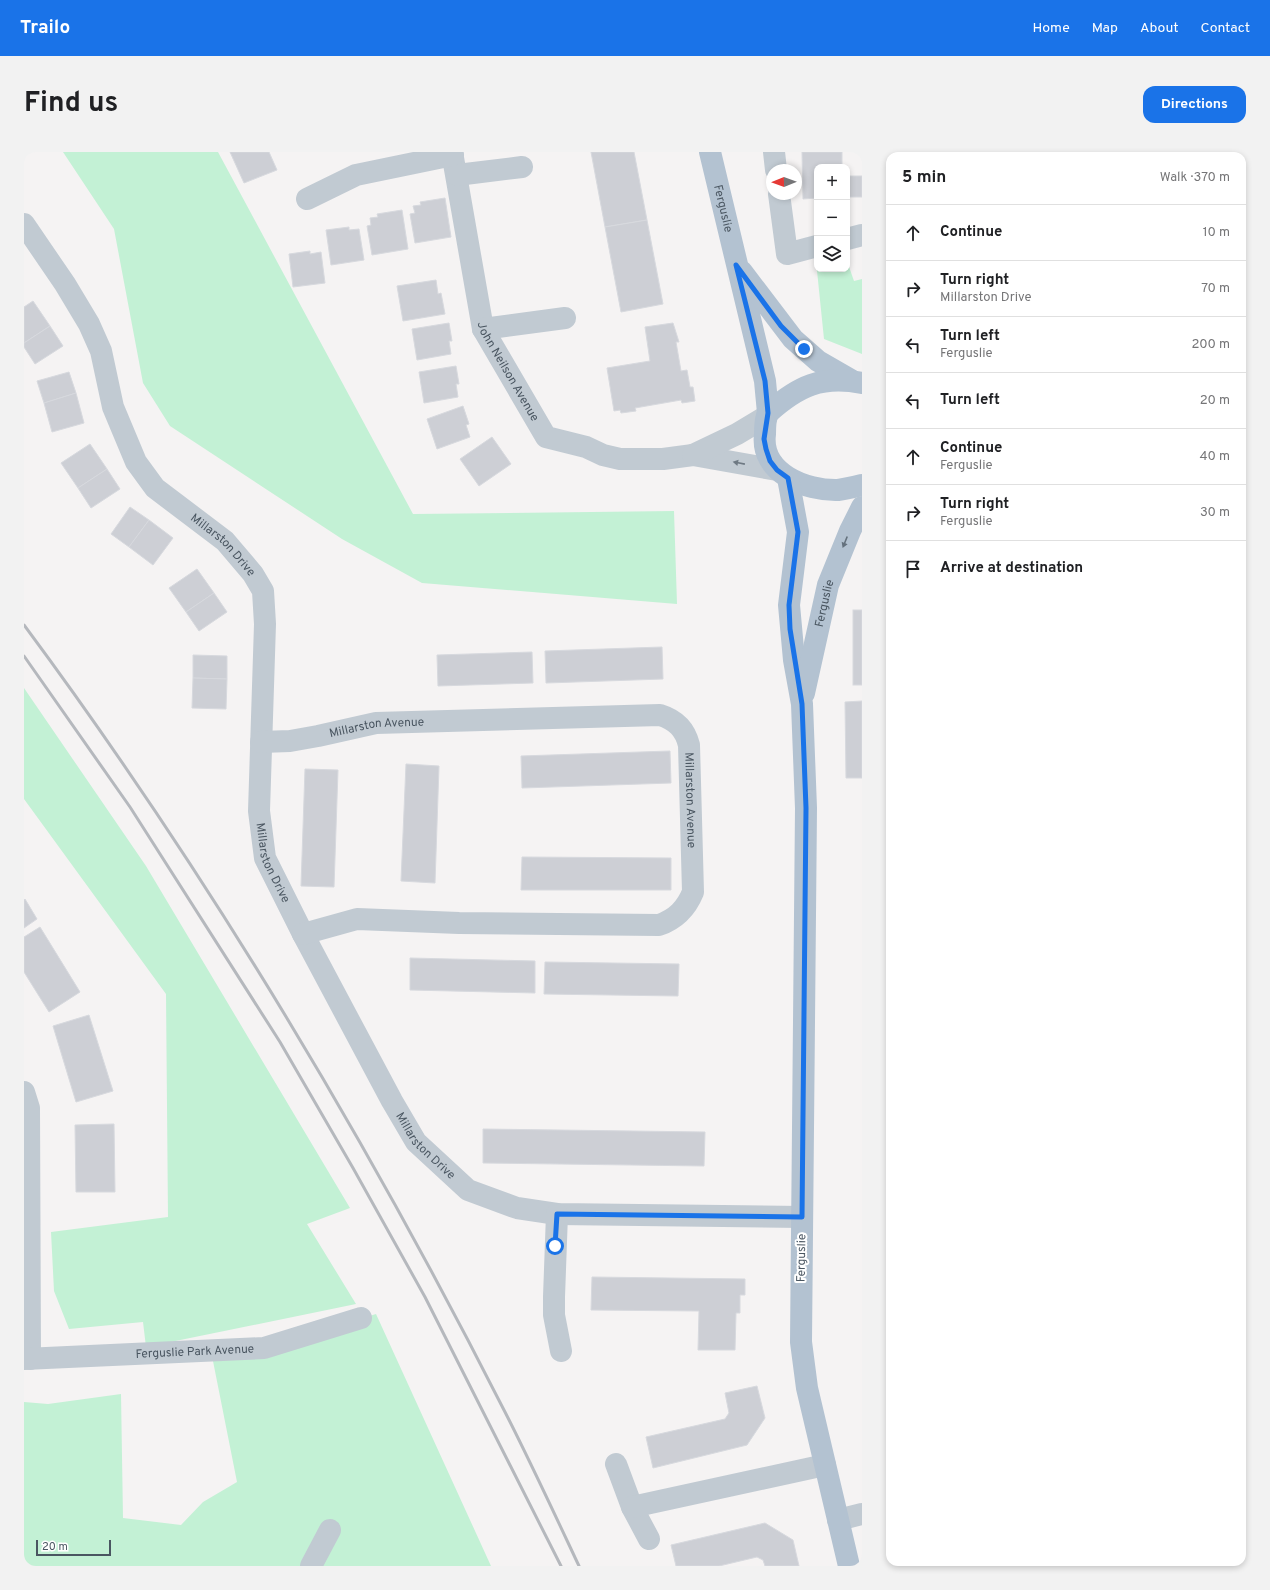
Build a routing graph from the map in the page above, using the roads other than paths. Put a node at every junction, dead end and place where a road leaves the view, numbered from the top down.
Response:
1 (710, 152) edge
2 (774, 152) edge
3 (454, 161) edge
4 (775, 164) edge
5 (522, 167) dead end
6 (307, 199) dead end
7 (780, 200) edge
8 (24, 224) edge
9 (862, 235) edge
10 (850, 238) edge
11 (814, 247) edge
12 (736, 265) junction
13 (565, 318) dead end
14 (483, 329) junction
15 (858, 382) edge
16 (768, 414) junction
17 (693, 455) junction
18 (783, 474) junction
19 (862, 485) edge
20 (862, 507) edge
21 (802, 704) junction
22 (261, 742) junction
23 (303, 934) junction
24 (24, 1092) edge
25 (557, 1214) junction
26 (802, 1217) junction
27 (361, 1318) dead end
28 (561, 1351) dead end
29 (27, 1359) edge
30 (616, 1464) dead end
31 (824, 1465) junction
32 (632, 1507) junction
33 (862, 1514) edge
34 (838, 1520) junction
35 (330, 1530) dead end
36 (648, 1539) dead end
37 (311, 1566) edge
38 (849, 1566) edge

1 - 12 main road, Ferguslie
2 - 4 street
3 - 5 street
3 - 6 street
3 - 14 street, John Neilson Avenue
7 - 11 street
8 - 22 street, Millarston Drive
9 - 10 street
12 - 15 main road, Ferguslie
12 - 16 main road, Ferguslie
13 - 14 street
14 - 17 street, John Neilson Avenue
15 - 16 main road
16 - 17 street, John Neilson Avenue
16 - 18 main road, Ferguslie
18 -> 17 street, John Neilson Avenue
18 - 19 main road
18 - 21 main road, Ferguslie
20 -> 21 main road, Ferguslie
21 - 26 main road, Ferguslie
22 - 23 street, Millarston Drive
22 - 23 street, Millarston Avenue
23 - 25 street, Millarston Drive
24 - 29 street
25 - 26 street, Millarston Drive
25 - 28 street
26 - 31 main road, Ferguslie
27 - 29 street, Ferguslie Park Avenue
30 - 32 street
31 - 32 street
31 - 34 main road, Ferguslie
32 - 36 street
33 - 34 street
34 - 38 main road, Ferguslie
35 - 37 street

